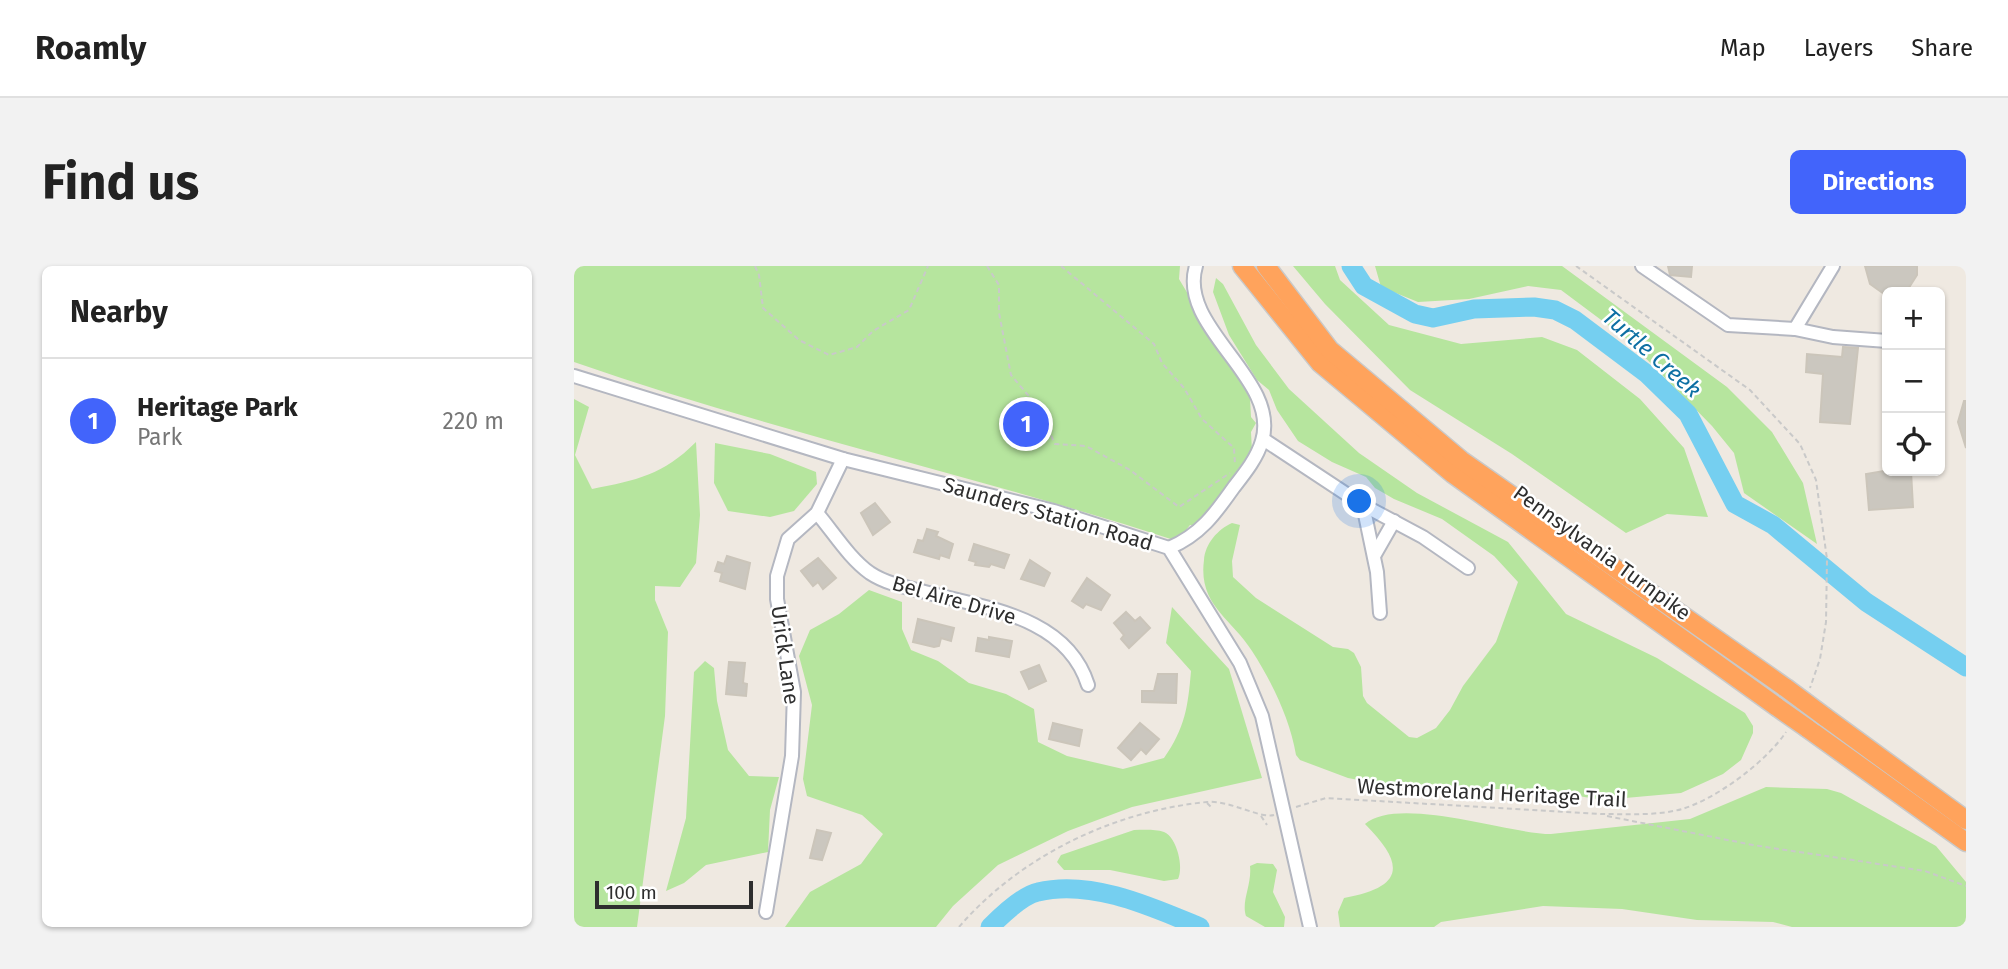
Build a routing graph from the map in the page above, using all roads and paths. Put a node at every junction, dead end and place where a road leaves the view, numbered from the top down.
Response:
1 (755, 266) edge
2 (928, 266) edge
3 (987, 266) edge
4 (1061, 266) edge
5 (1196, 266) edge
6 (1242, 266) edge
7 (1266, 266) edge
8 (1576, 266) edge
9 (1642, 266) edge
10 (1833, 266) edge
11 (1795, 329) junction
12 (1882, 341) edge
13 (574, 376) edge
14 (1263, 439) junction
15 (843, 459) junction
16 (1234, 470) junction
17 (1230, 494) junction
18 (1363, 505) junction
19 (817, 513) junction
20 (1394, 522) junction
21 (1169, 548) junction
22 (1374, 555) junction
23 (1468, 568) dead end
24 (1380, 613) dead end
25 (1088, 685) dead end
26 (1806, 697) dead end
27 (1787, 729) dead end
28 (1206, 802) junction
29 (1213, 802) junction
30 (1282, 813) junction
31 (1601, 814) junction
32 (1261, 815) junction
33 (1966, 820) edge
34 (1267, 825) dead end
35 (1966, 842) edge
36 (1966, 886) edge
37 (766, 912) dead end
38 (959, 927) edge
39 (1310, 927) edge

1 - 2 path
3 - 16 path
4 - 16 path
5 - 14 street
6 - 35 highway, Pennsylvania Turnpike, bridge
7 - 33 highway, Pennsylvania Turnpike, bridge
8 - 26 path
9 - 11 street
10 - 11 street
11 - 12 street
13 - 15 street, Saunders Station Road
14 - 17 street
14 - 18 street
15 - 19 street, Urick Lane
15 - 21 street, Saunders Station Road
16 - 17 path
17 - 21 street
18 - 20 street
18 - 22 street
19 - 25 street, Bel Aire Drive
19 - 37 street, Urick Lane
20 - 22 street
20 - 23 street
21 - 30 street, Saunders Station Road
22 - 24 street
27 - 31 path, Westmoreland Heritage Trail
28 - 29 path, Westmoreland Heritage Trail
28 - 29 path
28 - 38 path, Westmoreland Heritage Trail
29 - 32 path, Westmoreland Heritage Trail
30 - 31 path, Westmoreland Heritage Trail
30 - 32 path, Westmoreland Heritage Trail
30 - 39 street, Saunders Station Road
31 - 36 path
32 - 34 path

